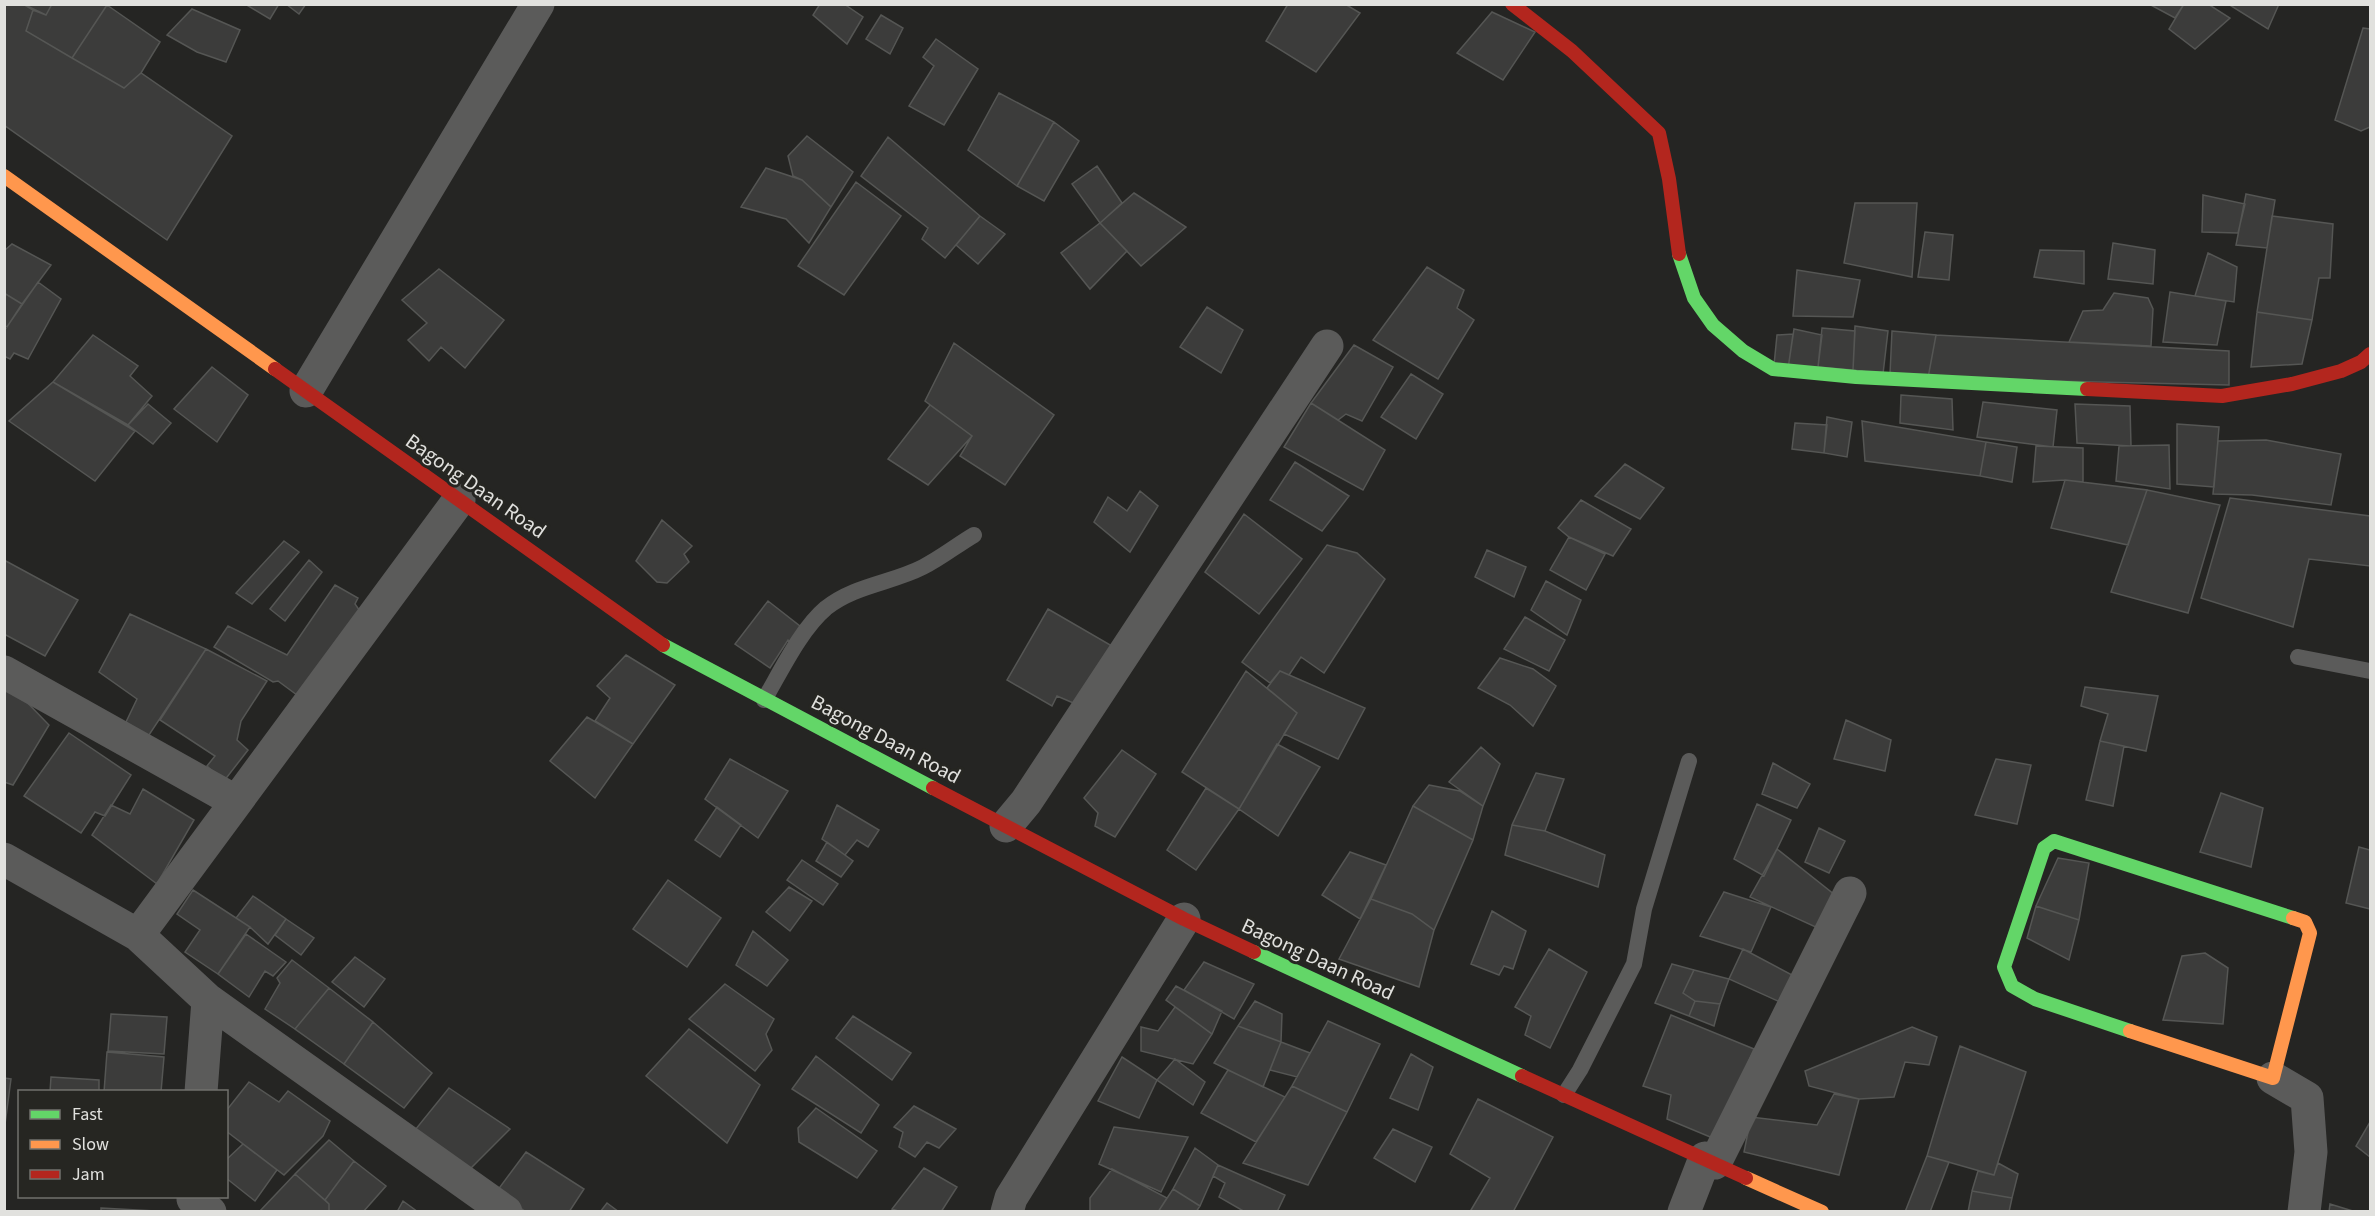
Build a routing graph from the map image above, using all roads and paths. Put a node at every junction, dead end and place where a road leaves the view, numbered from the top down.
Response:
1 (538, 4) edge
2 (1512, 4) edge
3 (4, 176) edge
4 (1327, 346) dead end
5 (2370, 354) edge
6 (306, 391) junction
7 (459, 500) junction
8 (974, 535) dead end
9 (2298, 657) dead end
10 (2370, 670) edge
11 (4, 672) edge
12 (764, 700) junction
13 (1689, 761) dead end
14 (235, 801) junction
15 (1006, 826) junction
16 (4, 859) edge
17 (1850, 893) dead end
18 (1184, 920) junction
19 (138, 936) junction
20 (208, 1000) junction
21 (2273, 1078) junction
22 (201, 1090) edge
23 (1564, 1095) junction
24 (1710, 1161) junction
25 (506, 1212) edge
26 (1007, 1212) edge
27 (1684, 1212) edge
28 (1822, 1212) edge
29 (2304, 1212) edge

1 - 6 street
2 - 5 street
3 - 6 street, Bagong Daan Road
4 - 15 street
6 - 7 street, Bagong Daan Road
7 - 12 street, Bagong Daan Road
7 - 14 street
8 - 12 lane
9 - 10 lane
11 - 14 street
12 - 15 street, Bagong Daan Road
13 - 23 lane
14 - 19 street
15 - 18 street, Bagong Daan Road
16 - 19 street
17 - 24 street
18 - 23 street, Bagong Daan Road
18 - 26 street
19 - 20 street
20 - 22 street
20 - 25 street
21 - 21 street
21 - 29 street
23 - 24 street, Bagong Daan Road
24 - 27 street
24 - 28 street, Bagong Daan Road

